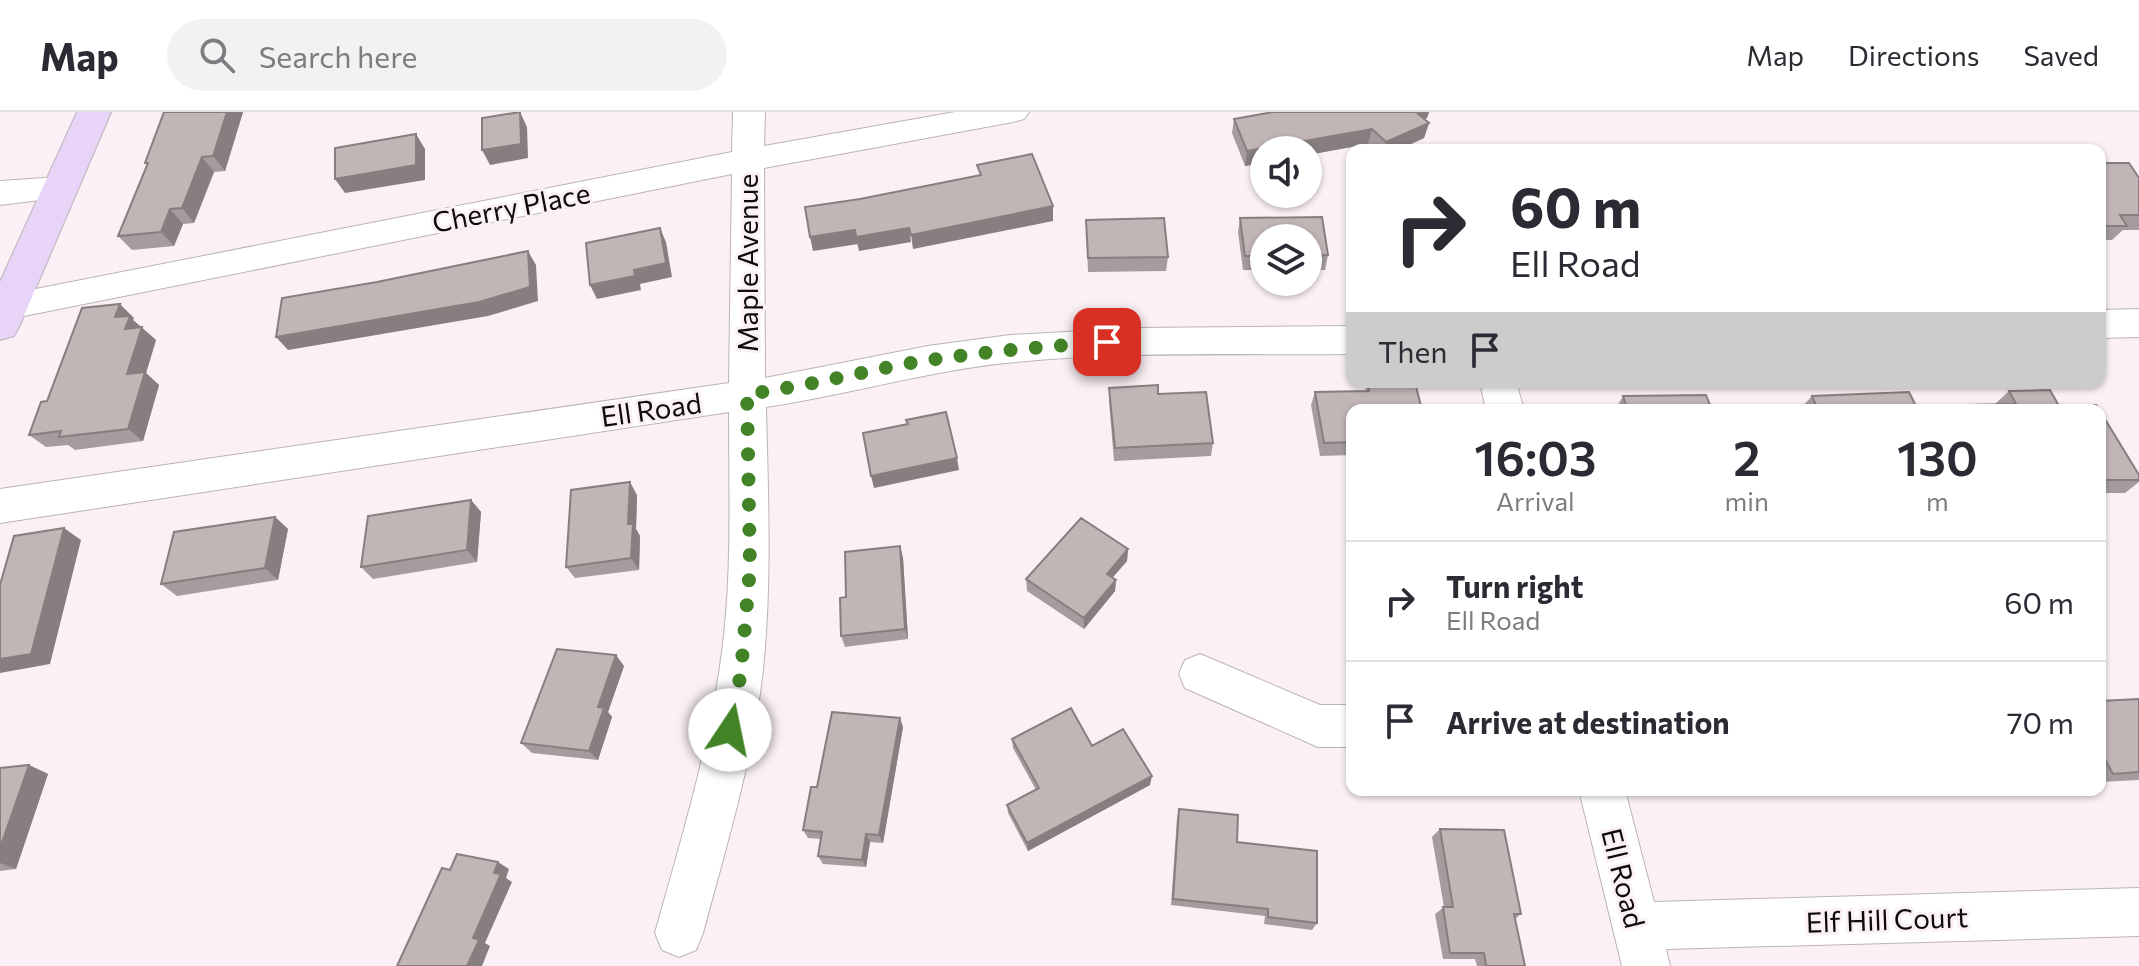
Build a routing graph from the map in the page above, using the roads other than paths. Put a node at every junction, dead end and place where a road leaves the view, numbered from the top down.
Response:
1 (94, 112) edge
2 (749, 112) edge
3 (1013, 112) edge
4 (748, 160) junction
5 (60, 188) junction
6 (0, 193) edge
7 (4, 315) edge
8 (2139, 323) edge
9 (2106, 324) edge
10 (1346, 340) edge
11 (747, 394) junction
12 (0, 506) edge
13 (1200, 674) dead end
14 (1346, 726) edge
15 (1604, 796) edge
16 (2139, 912) edge
17 (679, 933) dead end
18 (1641, 946) edge

1 - 5 street
2 - 4 street, Maple Avenue
3 - 4 street, Cherry Place
4 - 7 street, Cherry Place
4 - 11 street, Maple Avenue
5 - 6 street
5 - 7 street
8 - 9 street
10 - 11 street, Ell Road
11 - 12 street, Ell Road
11 - 17 street, Maple Avenue
13 - 14 street
15 - 18 street, Ell Road
16 - 18 street, Elf Hill Court

